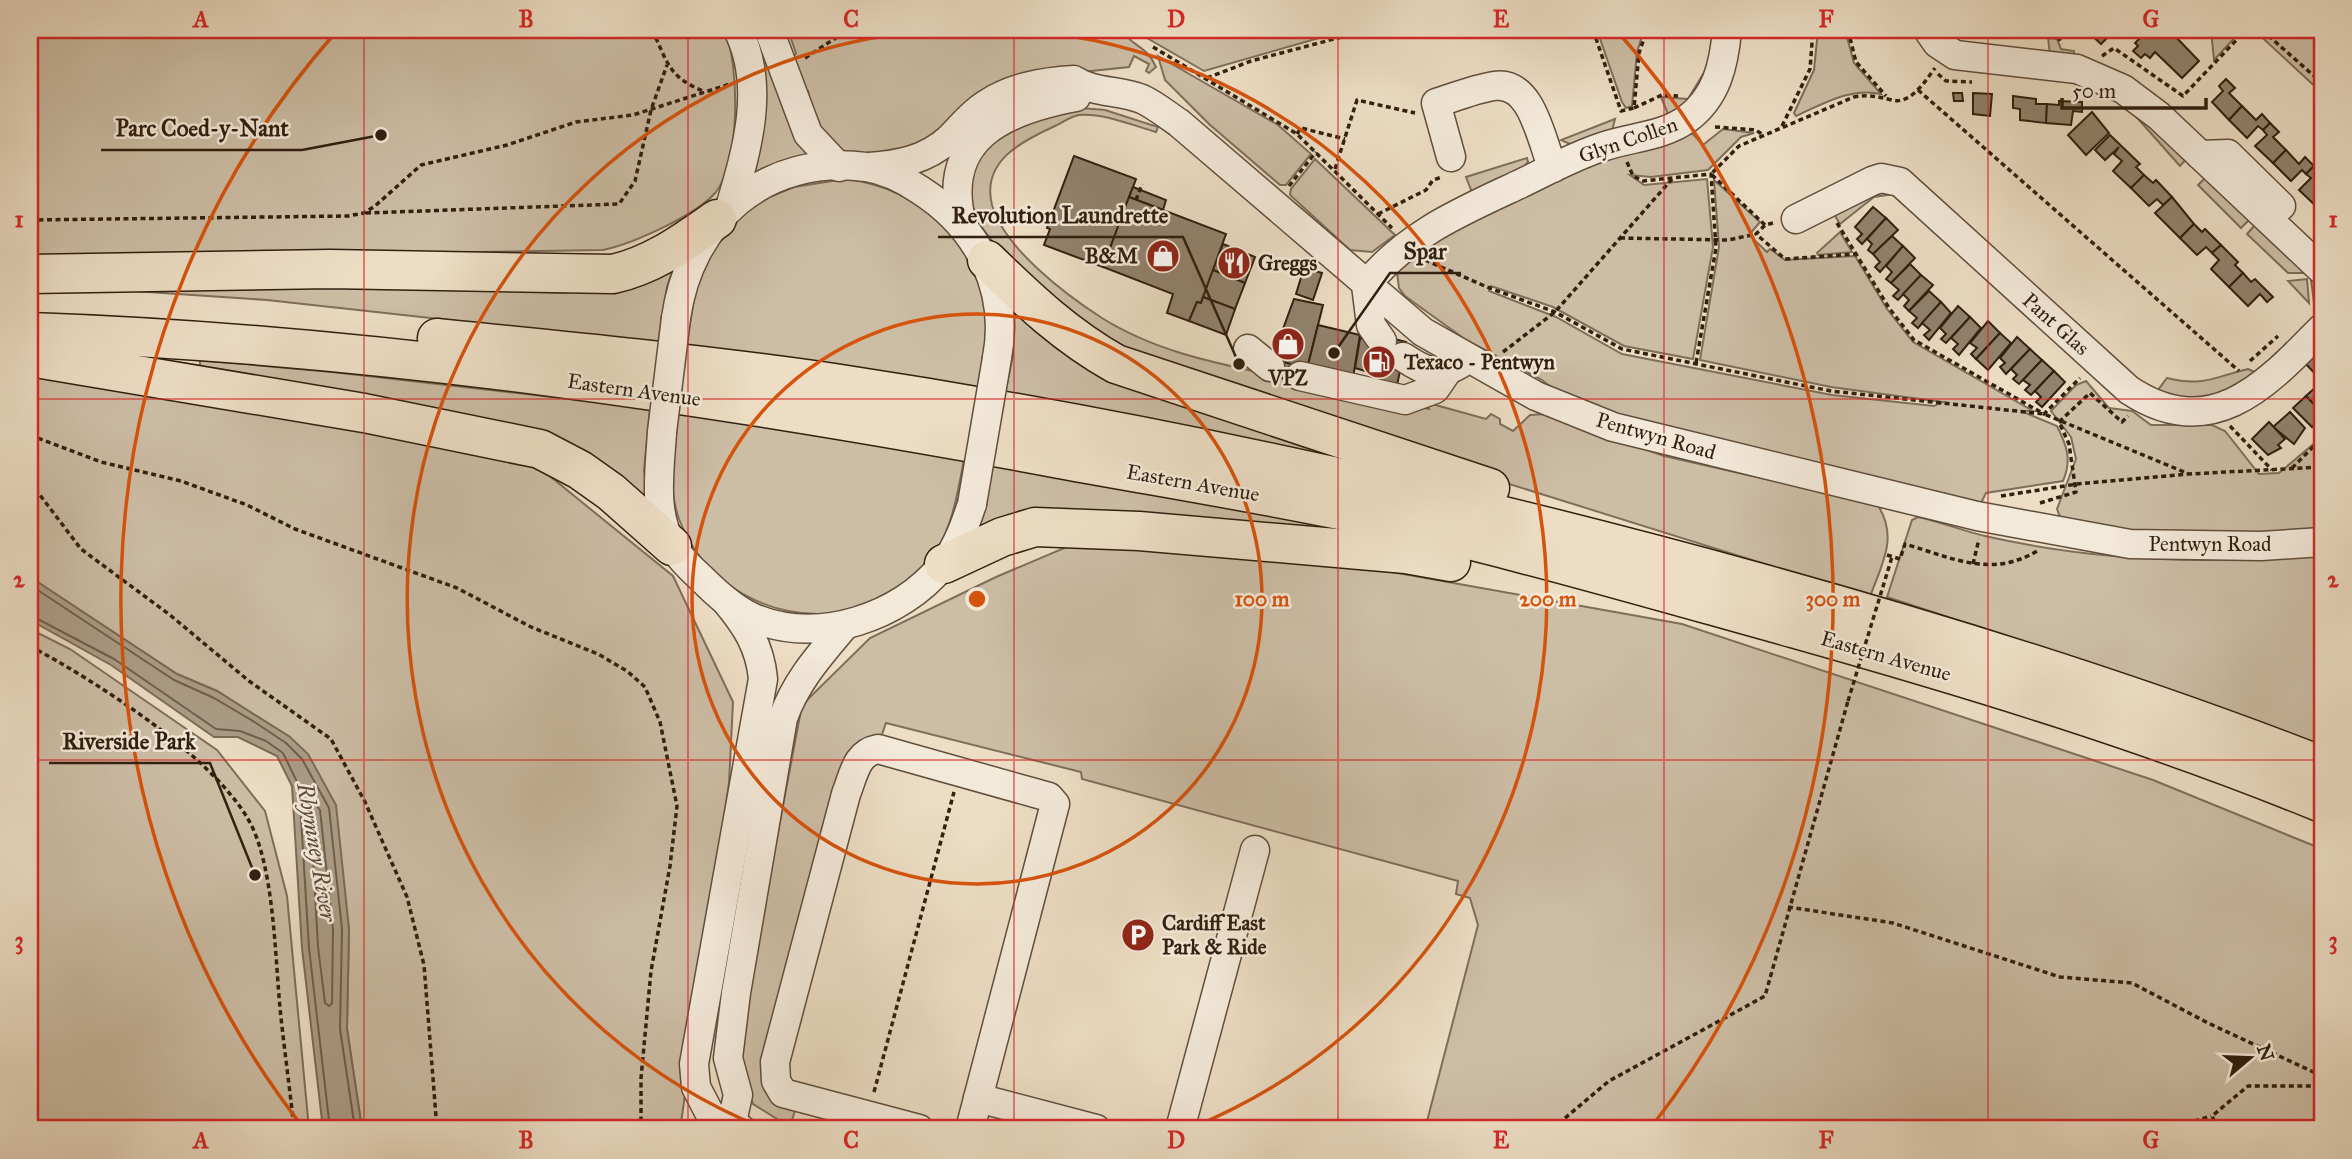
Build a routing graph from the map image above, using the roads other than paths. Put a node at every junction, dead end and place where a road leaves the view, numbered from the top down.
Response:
1 (738, 30) edge
2 (769, 30) edge
3 (1727, 30) edge
4 (1928, 30) edge
5 (1086, 88) junction
6 (839, 167) junction
7 (869, 167) junction
8 (1446, 167) road end
9 (1553, 168) junction
10 (724, 213) junction
11 (1796, 219) dead end
12 (962, 224) junction
13 (987, 260) junction
14 (2322, 271) edge
15 (30, 274) edge
16 (1366, 285) junction
17 (30, 307) edge
18 (2322, 328) edge
19 (30, 332) edge
20 (1248, 349) dead end
21 (30, 357) edge
22 (1469, 364) junction
23 (1270, 367) dead end
24 (1300, 376) dead end
25 (2322, 542) edge
26 (672, 546) junction
27 (1618, 562) junction
28 (944, 565) junction
29 (725, 600) junction
30 (845, 625) junction
31 (2322, 766) edge
32 (2322, 803) edge
33 (1255, 850) dead end
34 (978, 1098) junction
35 (736, 1126) edge
36 (919, 1129) edge
37 (970, 1129) edge
38 (1096, 1129) edge
39 (1180, 1129) edge

1 - 10 street
2 - 6 street
3 - 9 street, Glyn Collen
4 - 14 street
5 - 7 street, Pentwyn Road
5 - 12 street, Pentwyn Road
5 - 16 street, Pentwyn Road
6 - 7 street
6 - 10 street
7 - 12 street
8 - 9 street, Glyn Collen
9 - 16 street, Glyn Collen
10 - 15 highway
10 - 26 street, bridge
11 - 18 street, Pant Glas
12 - 13 street
13 - 27 highway
13 - 28 street, bridge
16 - 22 street, Pentwyn Road
16 - 22 street
17 - 27 highway, Eastern Avenue
19 - 27 highway, Eastern Avenue
20 - 23 street
21 - 26 highway
22 - 24 street
22 - 25 street, Pentwyn Road
26 - 29 street
27 - 28 highway
27 - 31 highway, Eastern Avenue
27 - 32 highway, Eastern Avenue
28 - 30 street
29 - 30 street
29 - 35 street
30 - 35 street
33 - 39 street
34 - 36 street
34 - 37 street
34 - 38 street

